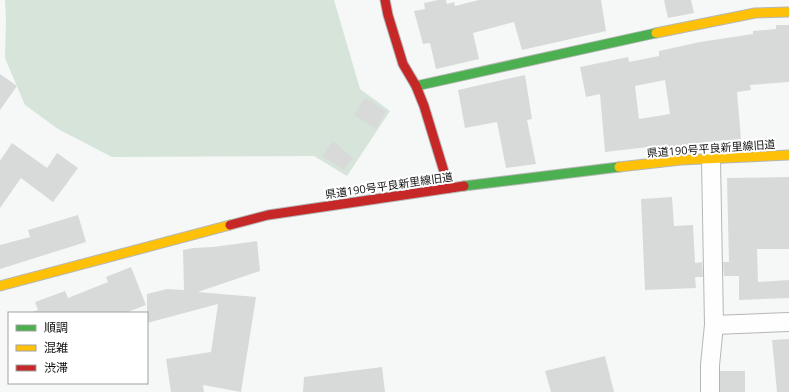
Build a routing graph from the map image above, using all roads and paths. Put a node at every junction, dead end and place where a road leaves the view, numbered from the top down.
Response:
1 (385, 0) edge
2 (789, 12) edge
3 (416, 86) junction
4 (789, 155) edge
5 (711, 159) junction
6 (449, 188) junction
7 (0, 286) edge
8 (789, 322) edge
9 (714, 325) junction
10 (710, 392) edge

1 - 3 street
2 - 3 street
3 - 6 street
4 - 5 street, 県道190号平良新里線旧道
5 - 6 street, 県道190号平良新里線旧道
5 - 9 street
6 - 7 street, 県道190号平良新里線旧道
8 - 9 street
9 - 10 street

